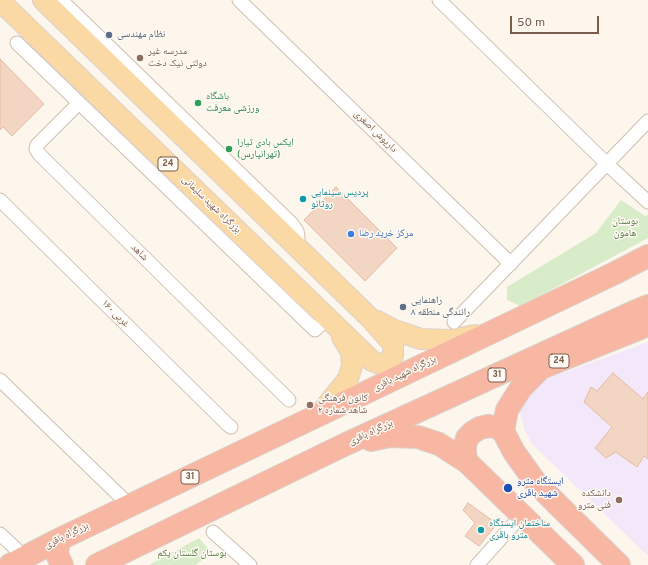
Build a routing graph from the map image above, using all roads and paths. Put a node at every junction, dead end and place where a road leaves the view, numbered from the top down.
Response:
1 (43, 0) edge
2 (61, 0) edge
3 (239, 0) edge
4 (439, 0) edge
5 (3, 8) edge
6 (17, 43) dead end
7 (79, 103) junction
8 (648, 121) edge
9 (607, 164) junction
10 (0, 200) edge
11 (648, 202) edge
12 (296, 246) junction
13 (648, 256) edge
14 (510, 264) junction
15 (648, 306) edge
16 (370, 318) junction
17 (332, 322) junction
18 (454, 322) dead end
19 (648, 325) edge
20 (491, 332) junction
21 (0, 380) edge
22 (289, 400) dead end
23 (319, 415) junction
24 (231, 427) dead end
25 (503, 431) junction
26 (346, 444) junction
27 (467, 462) junction
28 (122, 498) dead end
29 (522, 514) junction
30 (213, 532) dead end
31 (0, 534) edge
32 (60, 539) junction
33 (12, 561) edge
34 (106, 563) edge
35 (62, 565) edge
36 (250, 565) edge
37 (477, 565) edge
38 (573, 565) edge
39 (619, 565) edge

1 - 12 main road
2 - 12 street
3 - 14 street, داریوش اصغری
4 - 9 street
5 - 17 main road, بزرگراه شهید سلیمانی / 24
6 - 7 street
7 - 17 street
7 - 22 street, شاهد
8 - 9 street
9 - 11 street
9 - 14 street
10 - 24 street, ۱۶۰ غربی
12 - 16 main road
13 - 20 highway, 31
14 - 18 street
15 - 26 highway, بزرگراه باقری / 31
16 - 17 main road
16 - 20 main road
17 - 23 main road, 24
19 - 25 highway, 24
20 - 23 highway, بزرگراه شهید باقری / 31
21 - 28 street
23 - 32 highway, بزرگراه باقری / 31
25 - 27 highway
25 - 39 highway
26 - 27 highway
26 - 34 highway, بزرگراه باقری / 31
27 - 29 highway
29 - 37 street
29 - 38 highway
30 - 36 street
31 - 33 street
32 - 33 highway, بزرگراه باقری / 31
32 - 35 highway

